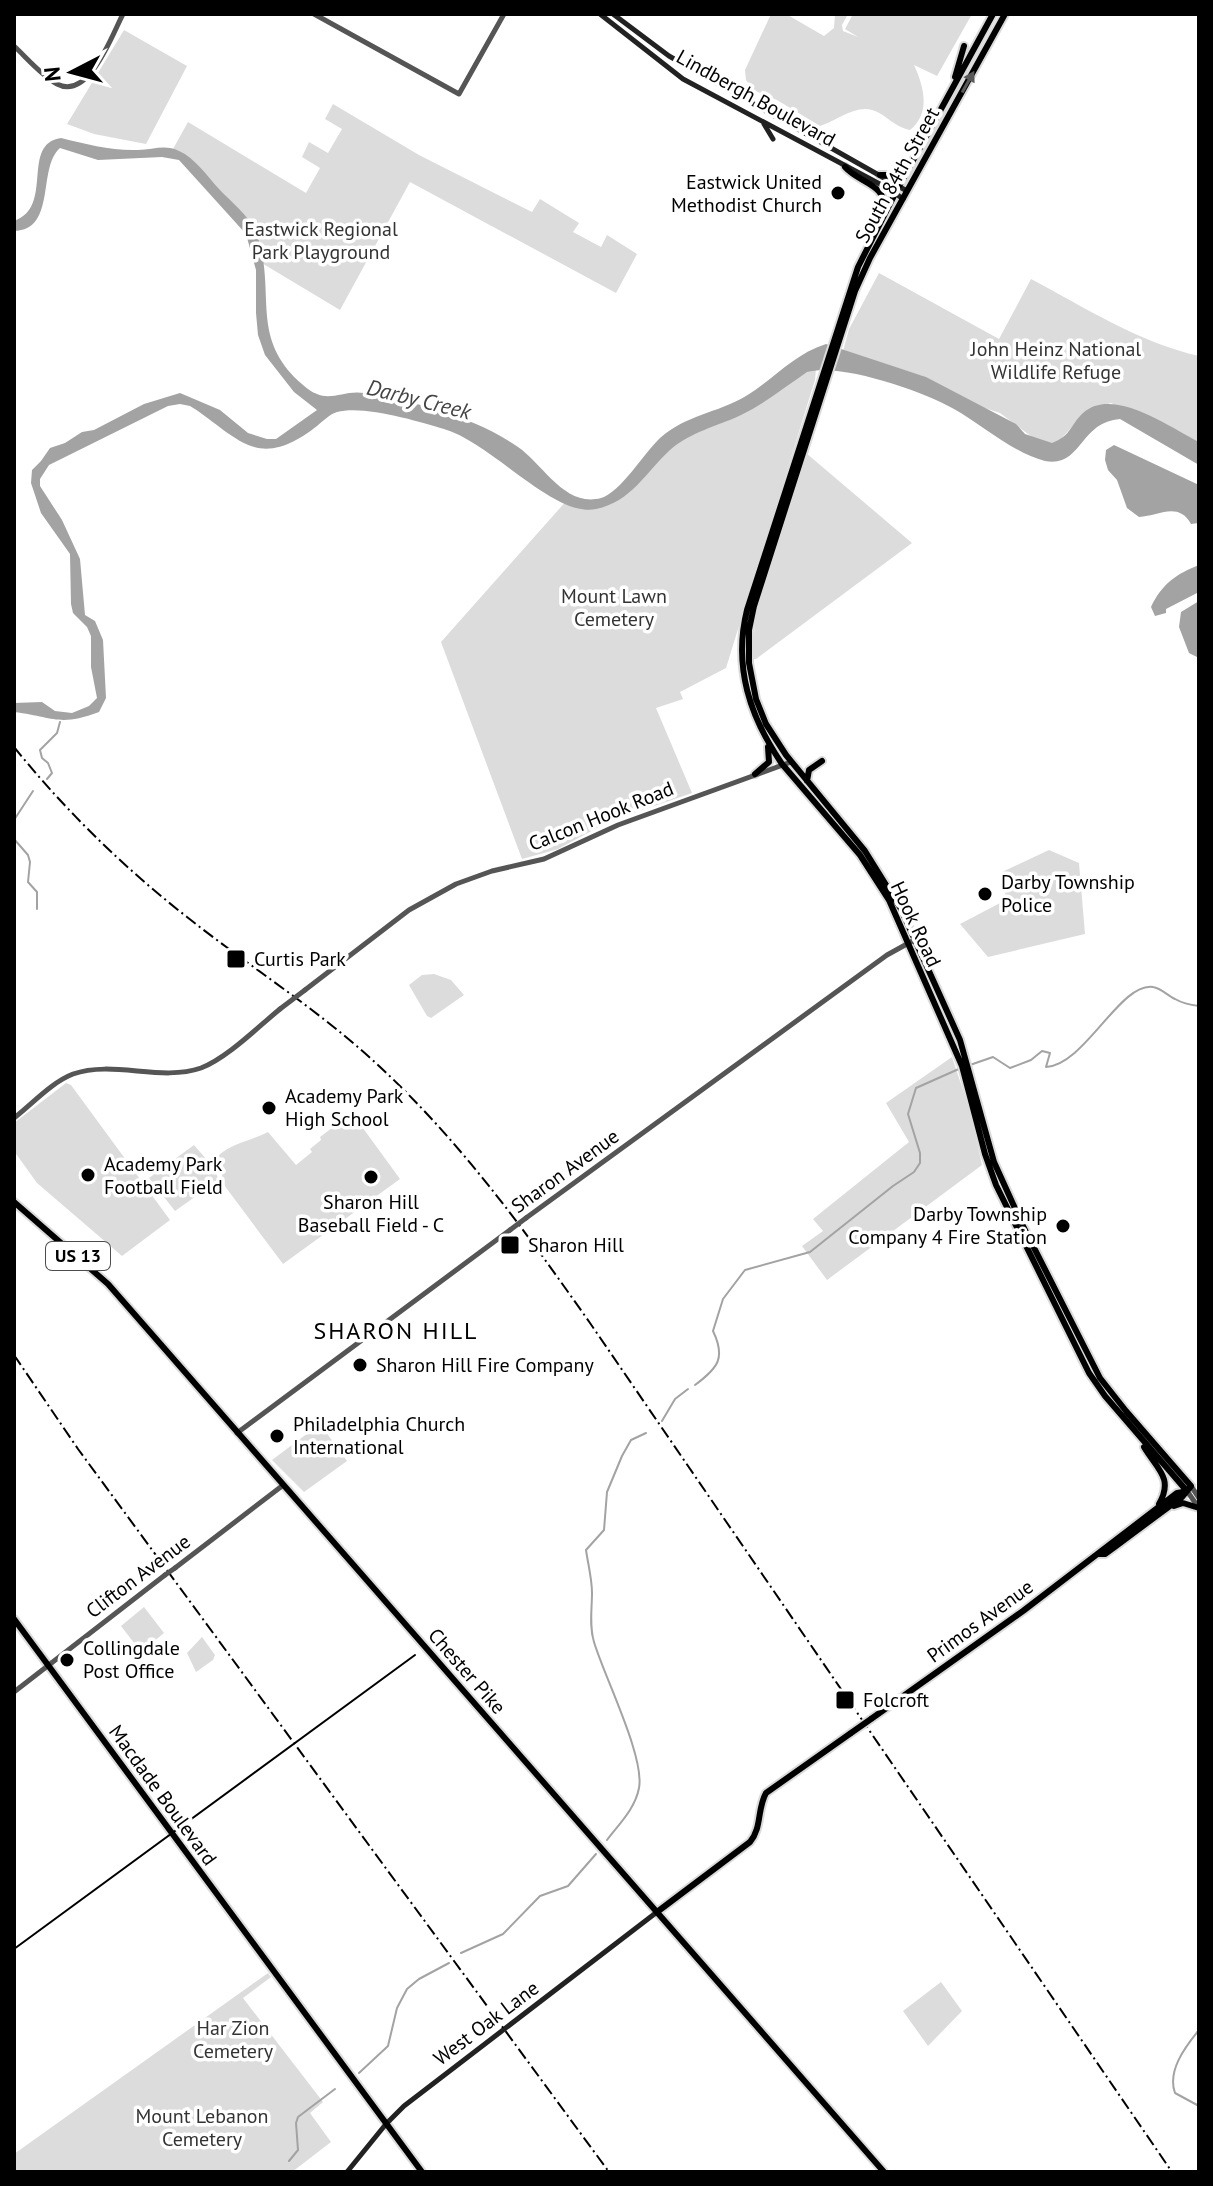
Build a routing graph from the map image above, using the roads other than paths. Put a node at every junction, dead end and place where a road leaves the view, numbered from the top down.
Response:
1 (123, 14) edge
2 (314, 14) edge
3 (504, 14) edge
4 (600, 14) edge
5 (613, 14) edge
6 (993, 14) edge
7 (1005, 14) edge
8 (14, 46) edge
9 (964, 46) dead end
10 (952, 89) junction
11 (757, 118) junction
12 (773, 139) dead end
13 (910, 165) junction
14 (845, 167) junction
15 (880, 175) junction
16 (897, 190) junction
17 (905, 195) junction
18 (883, 215) junction
19 (837, 336) junction
20 (830, 359) joint
21 (824, 378) junction
22 (764, 736) junction
23 (822, 761) dead end
24 (791, 762) junction
25 (782, 764) junction
26 (755, 774) junction
27 (807, 781) junction
28 (916, 939) junction
29 (907, 943) junction
30 (966, 1066) junction
31 (14, 1118) edge
32 (14, 1202) edge
33 (236, 1433) junction
34 (1139, 1437) junction
35 (282, 1486) junction
36 (1187, 1489) junction
37 (1199, 1498) edge
38 (1199, 1508) edge
39 (1158, 1511) junction
40 (14, 1619) edge
41 (47, 1665) junction
42 (14, 1692) edge
43 (657, 1912) junction
44 (386, 2124) junction
45 (347, 2172) edge
46 (422, 2172) edge
47 (884, 2172) edge

1 - 8 street
2 - 3 street
4 - 11 main road, Lindbergh Boulevard
5 - 15 main road, Lindbergh Boulevard
6 - 10 main road, South 84th Street
17 -> 7 main road, South 84th Street
9 - 10 main road
10 - 13 main road, South 84th Street
11 - 12 main road
11 - 14 main road, Lindbergh Boulevard
13 - 15 main road
13 - 16 main road, South 84th Street
14 - 16 main road, Lindbergh Boulevard
14 - 18 main road
15 - 16 main road, Lindbergh Boulevard
16 - 17 main road, Lindbergh Boulevard
16 - 18 main road, South 84th Street
17 - 19 main road, South 84th Street
18 - 19 main road, South 84th Street
19 - 20 main road, South 84th Street
20 - 21 main road, Hook Road
21 - 22 main road, Hook Road
21 - 24 main road, Hook Road
22 - 25 main road, Hook Road
22 - 26 main road
23 - 27 main road
24 - 25 street, Calcon Hook Road
24 - 27 main road, Hook Road
25 - 26 street, Calcon Hook Road
25 - 29 main road, Hook Road
26 - 31 street, Calcon Hook Road, bridge
27 - 28 main road, Hook Road
28 - 29 street, Sharon Avenue
28 - 30 main road, Hook Road
29 - 30 main road, Hook Road
29 - 33 street, Sharon Avenue, bridge
30 - 34 main road, Hook Road
30 - 36 main road, Hook Road
32 - 33 main road, Chester Pike / US 13
33 - 35 main road, Chester Pike / US 13
34 - 36 main road, Hook Road
34 - 39 main road
35 - 41 street, Clifton Avenue, bridge
35 - 43 main road, Chester Pike / US 13
36 - 37 street
36 - 38 street
36 - 39 main road, Primos Avenue
38 - 39 main road
39 - 43 main road, Primos Avenue, bridge
40 - 41 main road, Macdade Boulevard
41 - 42 street, Clifton Avenue
41 - 44 main road, Macdade Boulevard
43 - 44 main road, West Oak Lane
43 - 47 main road, Chester Pike / US 13
44 - 45 main road, West Oak Lane
44 - 46 main road

